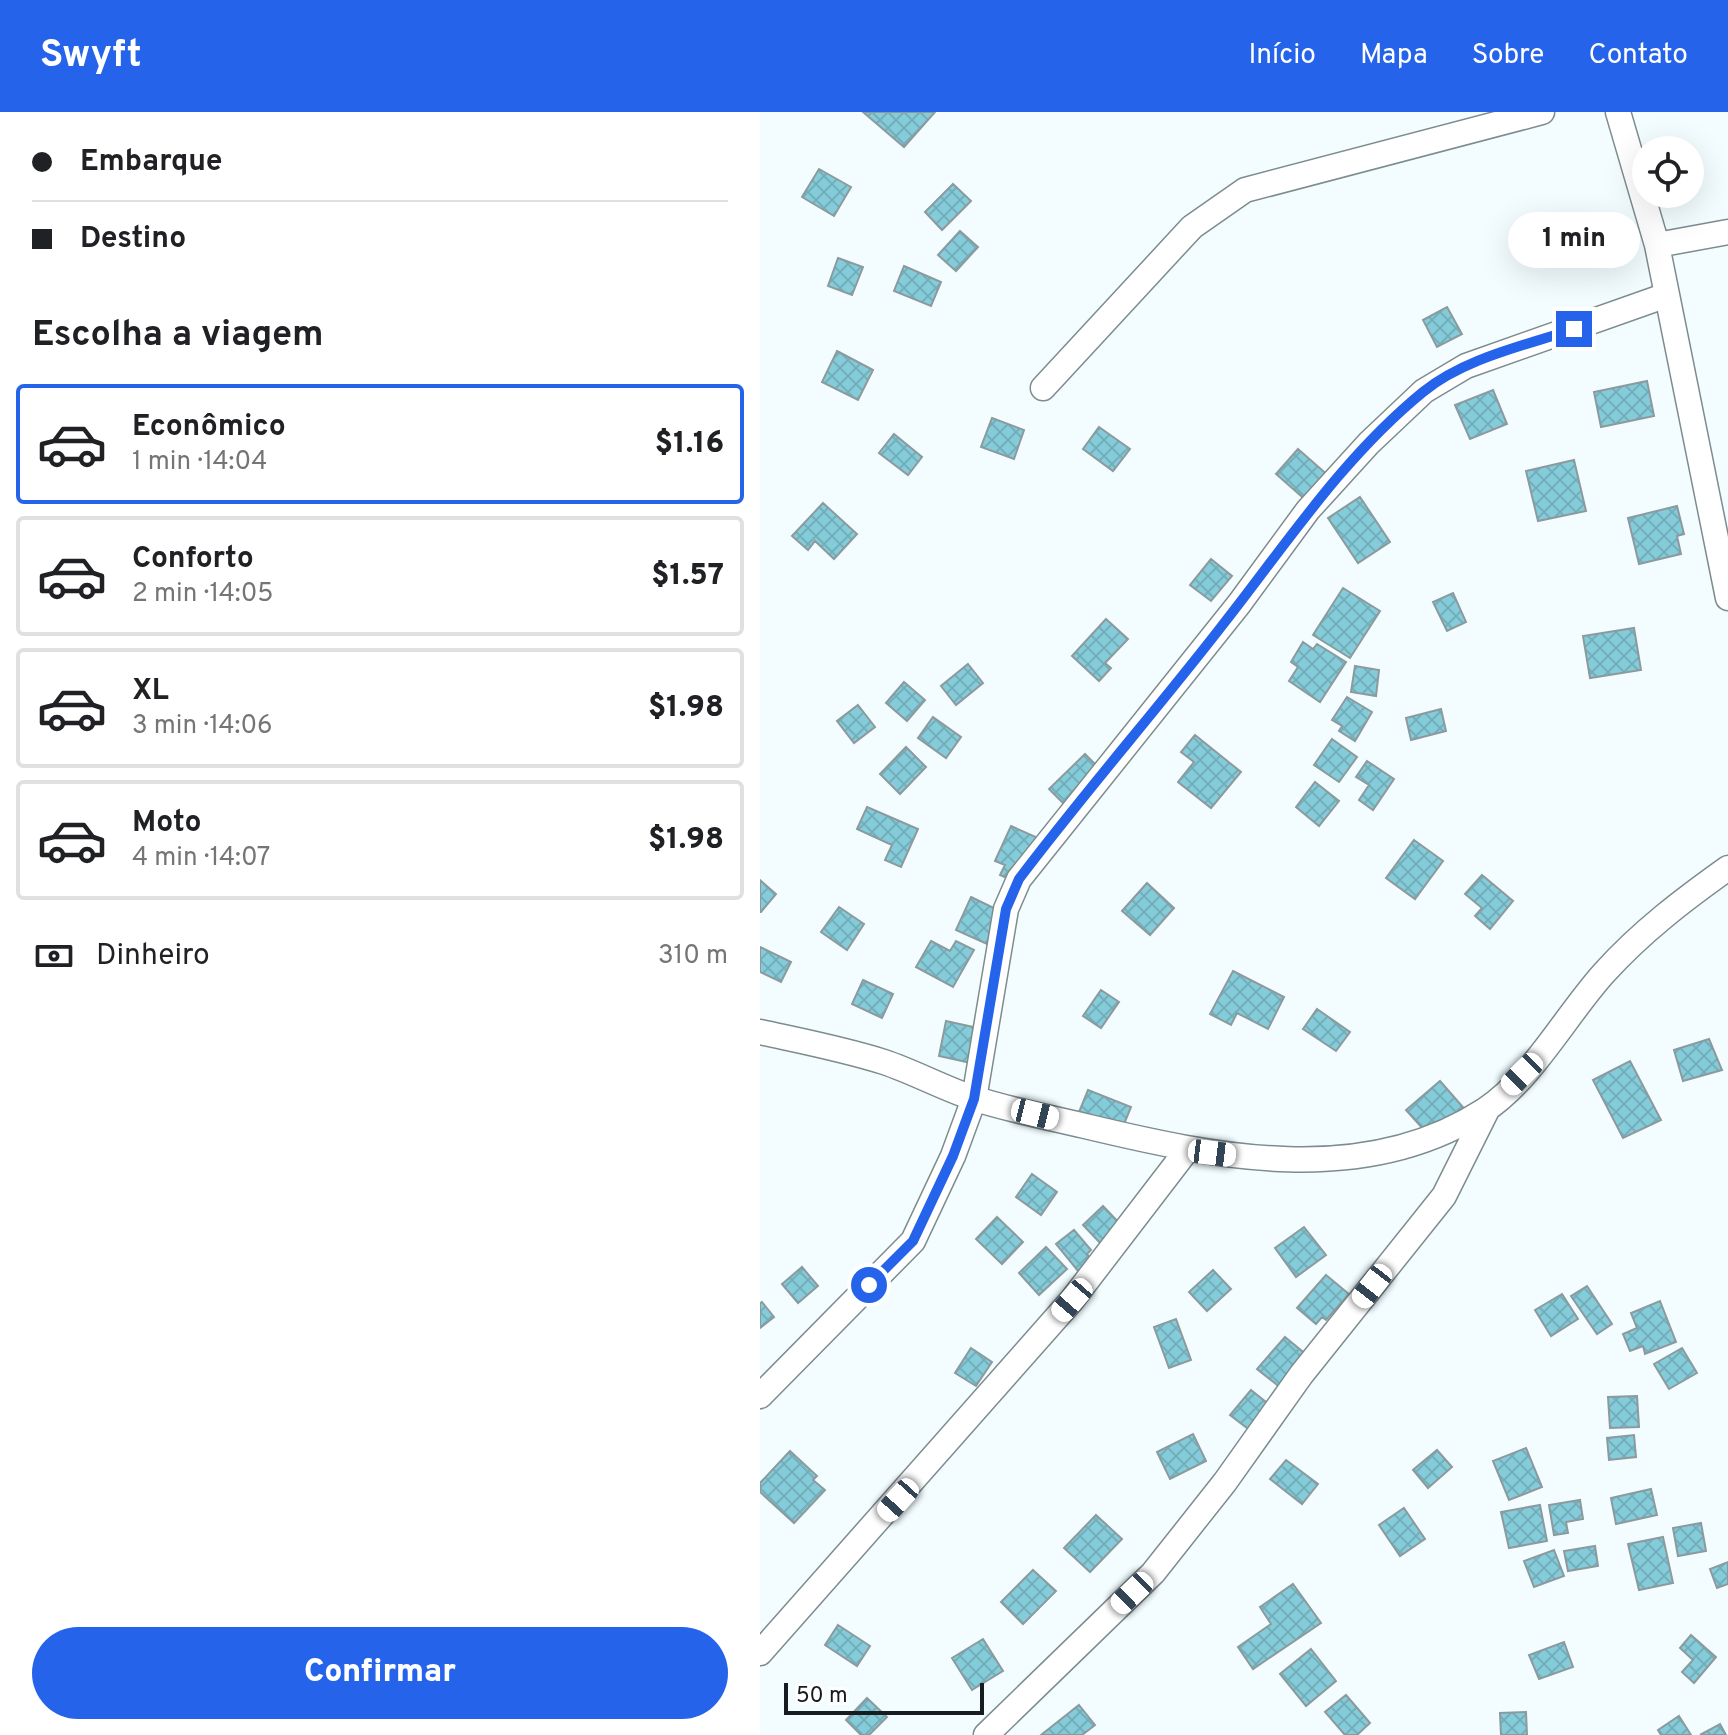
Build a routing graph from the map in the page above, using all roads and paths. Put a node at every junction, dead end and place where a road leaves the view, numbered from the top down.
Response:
1 (1542, 112) edge
2 (1618, 112) edge
3 (1728, 232) edge
4 (1657, 245) junction
5 (1667, 295) junction
6 (1043, 388) dead end
7 (1728, 598) edge
8 (1728, 868) edge
9 (760, 1032) edge
10 (974, 1099) junction
11 (1488, 1108) junction
12 (1187, 1150) junction
13 (760, 1396) edge
14 (760, 1653) edge
15 (986, 1735) edge

1 - 6 street
2 - 4 street
3 - 4 street
4 - 5 street
5 - 7 street
5 - 10 street
8 - 11 street
9 - 10 street
10 - 12 street
10 - 13 street
11 - 12 street
11 - 15 street
12 - 14 street

